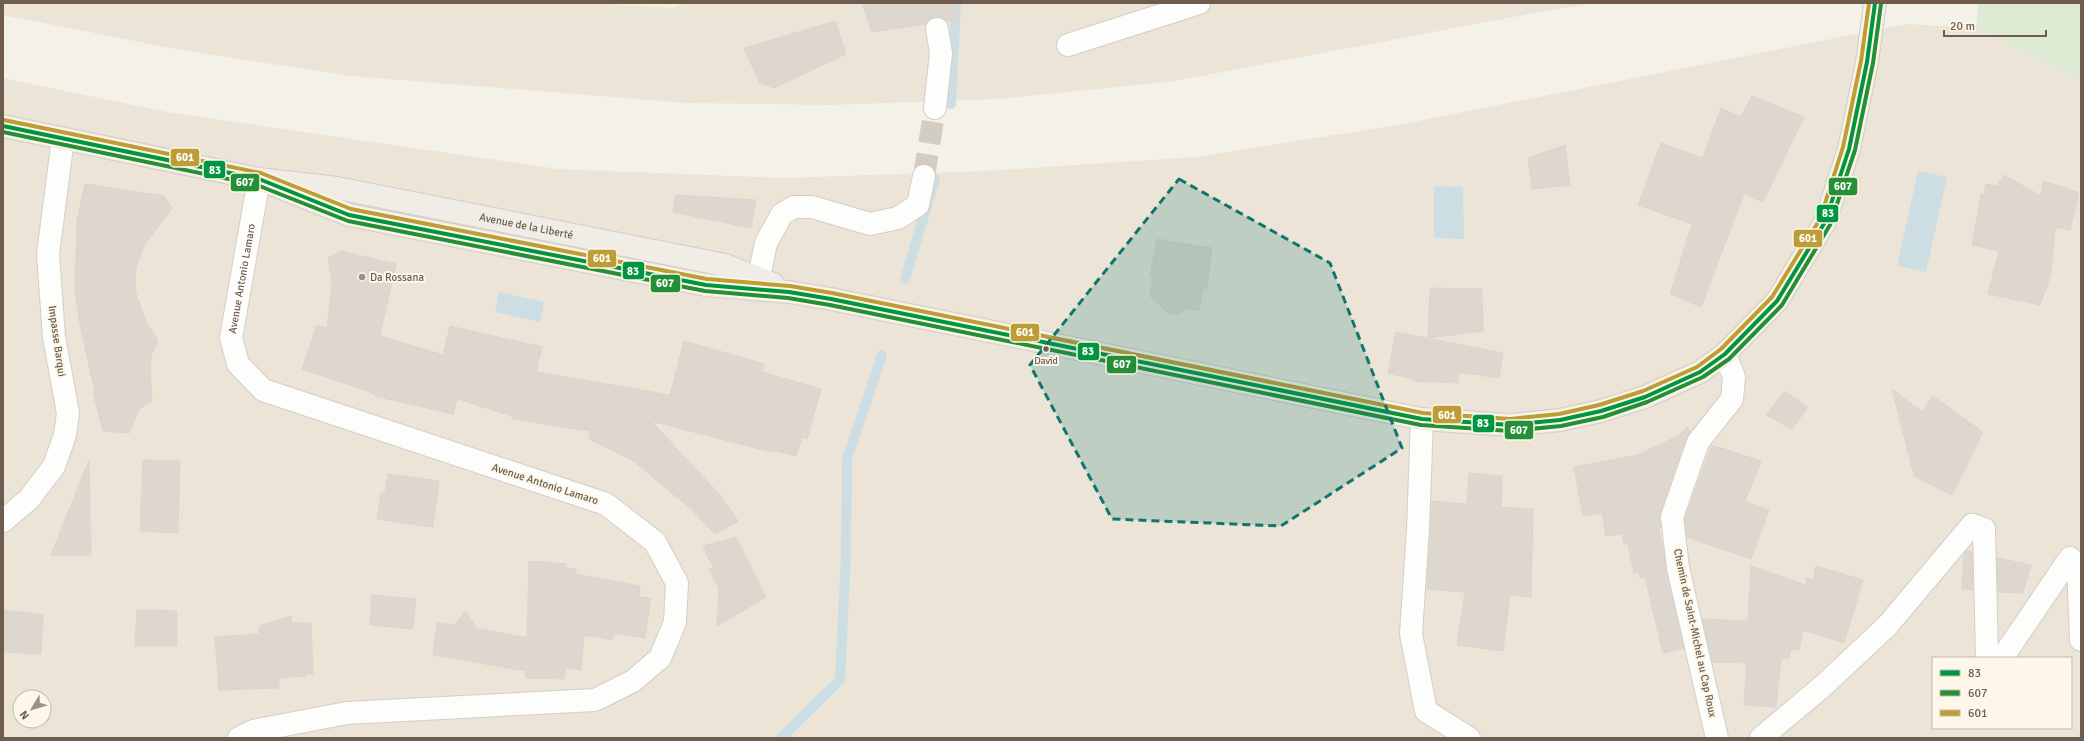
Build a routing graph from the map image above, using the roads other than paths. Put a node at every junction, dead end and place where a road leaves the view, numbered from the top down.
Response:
1 (1200, 3) edge
2 (1875, 3) edge
3 (938, 29) dead end
4 (1068, 45) dead end
5 (935, 108) tunnel mouth
6 (3, 126) edge
7 (63, 139) junction
8 (924, 176) tunnel mouth
9 (259, 179) junction
10 (759, 277) junction
11 (789, 292) junction
12 (1725, 354) junction
13 (1422, 419) junction
14 (3, 521) edge
15 (2081, 640) edge
16 (1987, 657) edge
17 (2003, 657) edge
18 (239, 738) edge
19 (1469, 738) edge
20 (1717, 738) edge
21 (1761, 738) edge

1 - 4 street
2 - 12 main road, Avenue de la Liberté
3 - 5 street
6 - 7 main road, Avenue de la Liberté
7 - 9 main road, Avenue de la Liberté
7 - 14 street, Impasse Barqui
8 - 10 street
9 - 10 main road, Avenue de la Liberté
9 - 11 main road, Avenue de la Liberté
9 - 18 street, Avenue Antonio Lamaro
10 - 11 main road, Avenue de la Liberté
11 - 13 main road, Avenue de la Liberté
12 - 13 main road, Avenue de la Liberté
12 - 20 street, Chemin de Saint-Michel au Cap Roux
13 - 19 street
15 - 17 street
16 - 21 street

